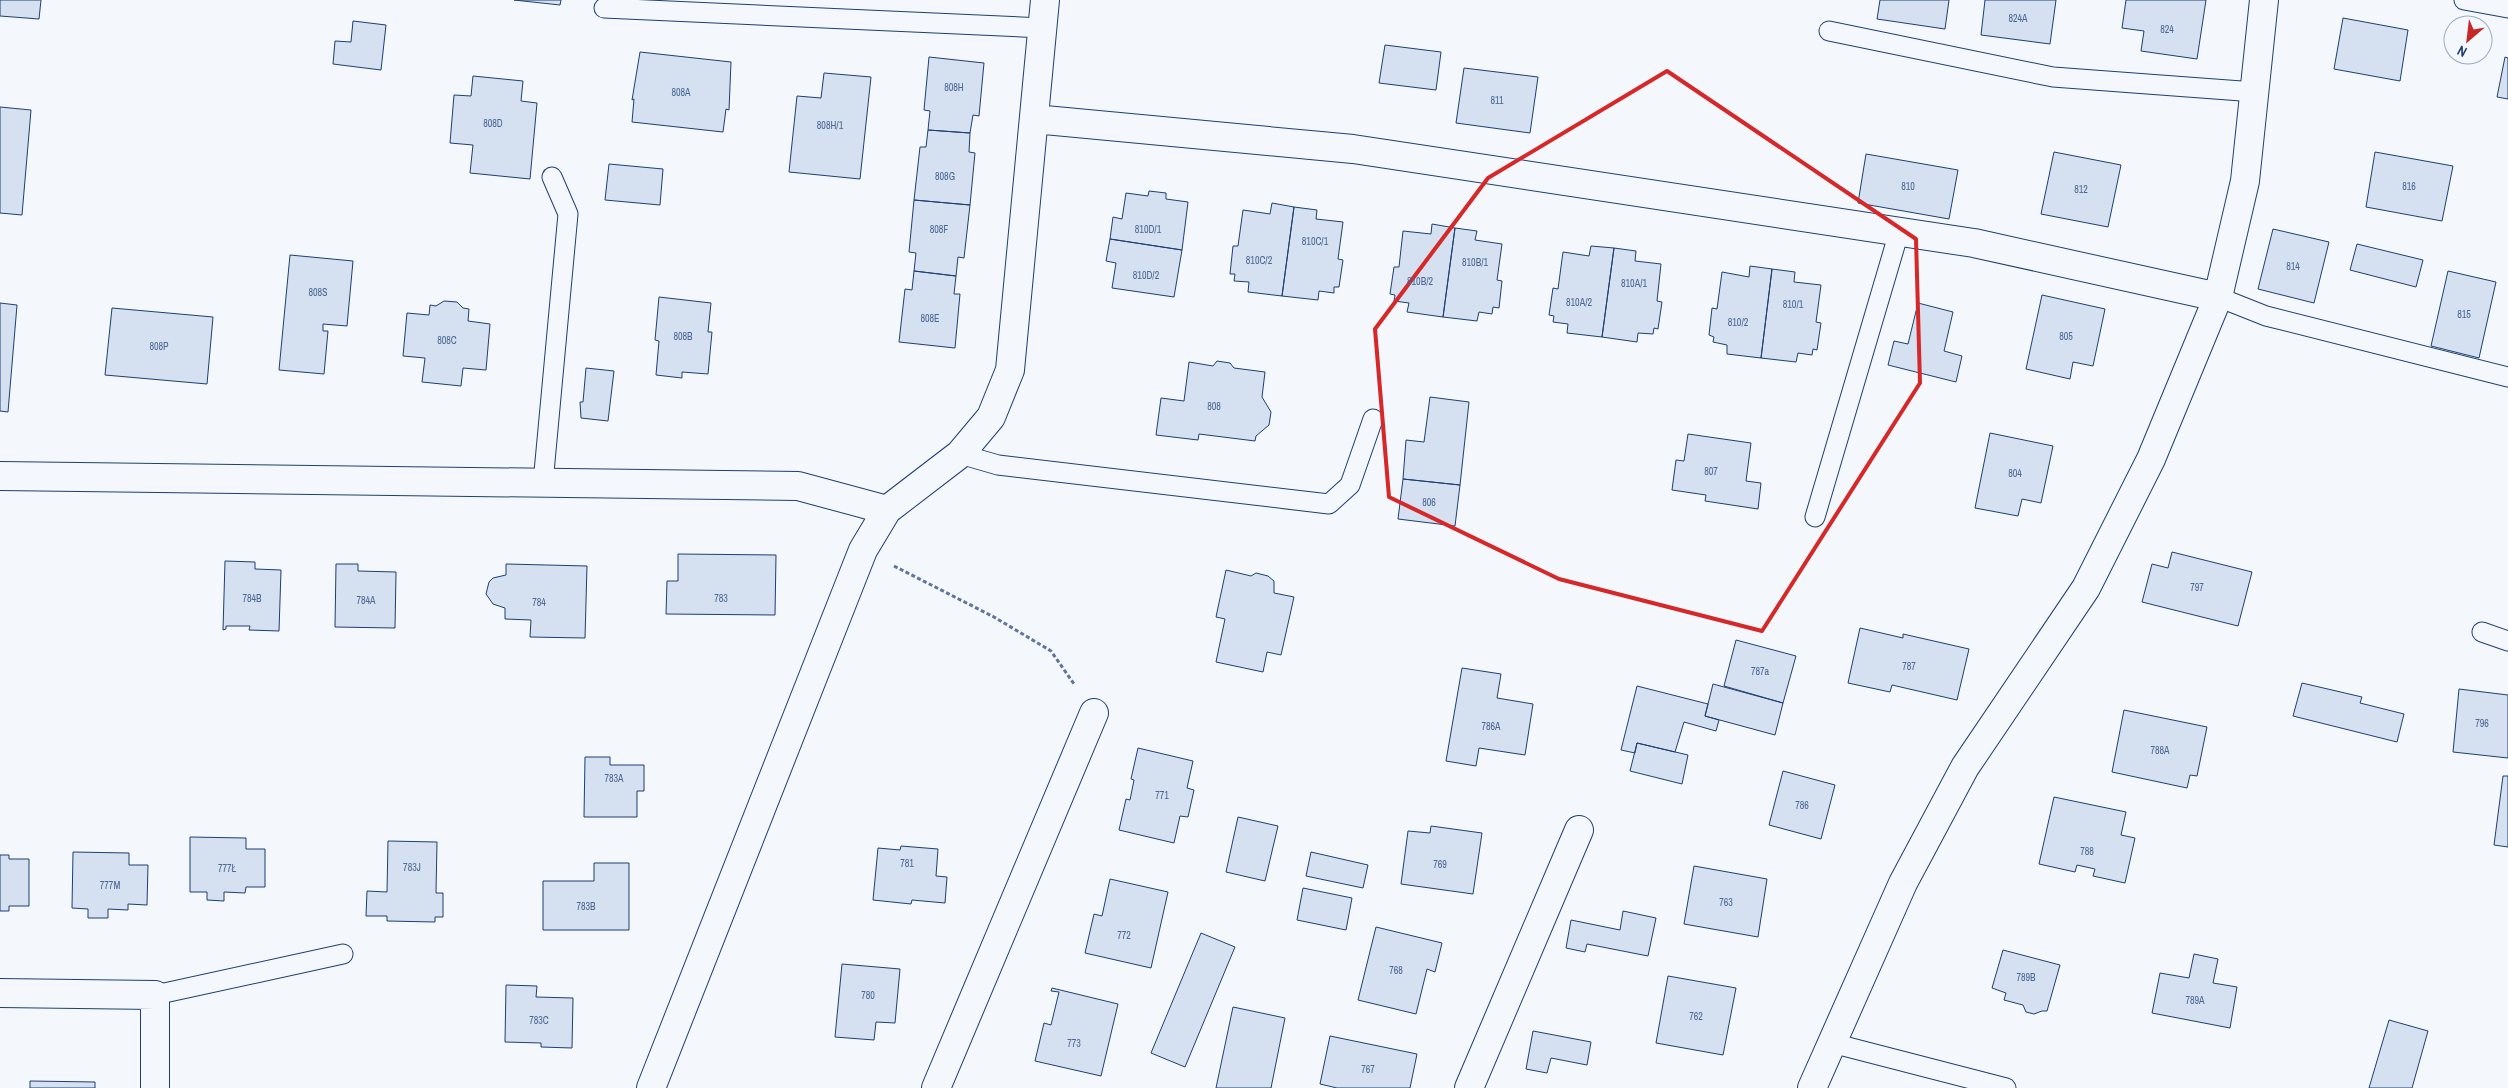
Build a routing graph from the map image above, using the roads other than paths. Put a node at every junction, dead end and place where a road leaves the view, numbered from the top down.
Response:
1 (1045, 0) edge
2 (2264, 0) edge
3 (2464, 0) edge
4 (604, 8) dead end
5 (2508, 8) edge
6 (1042, 28) junction
7 (1829, 32) dead end
8 (2255, 92) junction
9 (1034, 119) junction
10 (552, 177) dead end
11 (1898, 232) junction
12 (2218, 297) junction
13 (2508, 377) edge
14 (1373, 419) dead end
15 (960, 454) junction
16 (0, 476) edge
17 (543, 483) junction
18 (887, 510) junction
19 (1815, 517) dead end
20 (2482, 632) dead end
21 (2508, 641) edge
22 (1094, 713) road end
23 (1579, 830) dead end
24 (342, 954) dead end
25 (0, 993) edge
26 (155, 995) junction
27 (1832, 1043) junction
28 (155, 1088) edge
29 (651, 1088) edge
30 (936, 1088) edge
31 (1468, 1088) edge
32 (1812, 1088) edge
33 (2006, 1088) edge

1 - 6 street
2 - 8 street
3 - 5 lane
4 - 6 lane
6 - 9 street
7 - 8 lane
8 - 12 street
9 - 11 street
9 - 15 street
10 - 17 lane
11 - 12 street
11 - 19 lane
12 - 13 lane
12 - 27 street
14 - 15 lane
15 - 18 street
16 - 17 street
17 - 18 street
18 - 29 street
20 - 21 lane
22 - 30 street
23 - 31 street
24 - 26 lane
25 - 26 street
26 - 28 street
27 - 32 street
27 - 33 lane

